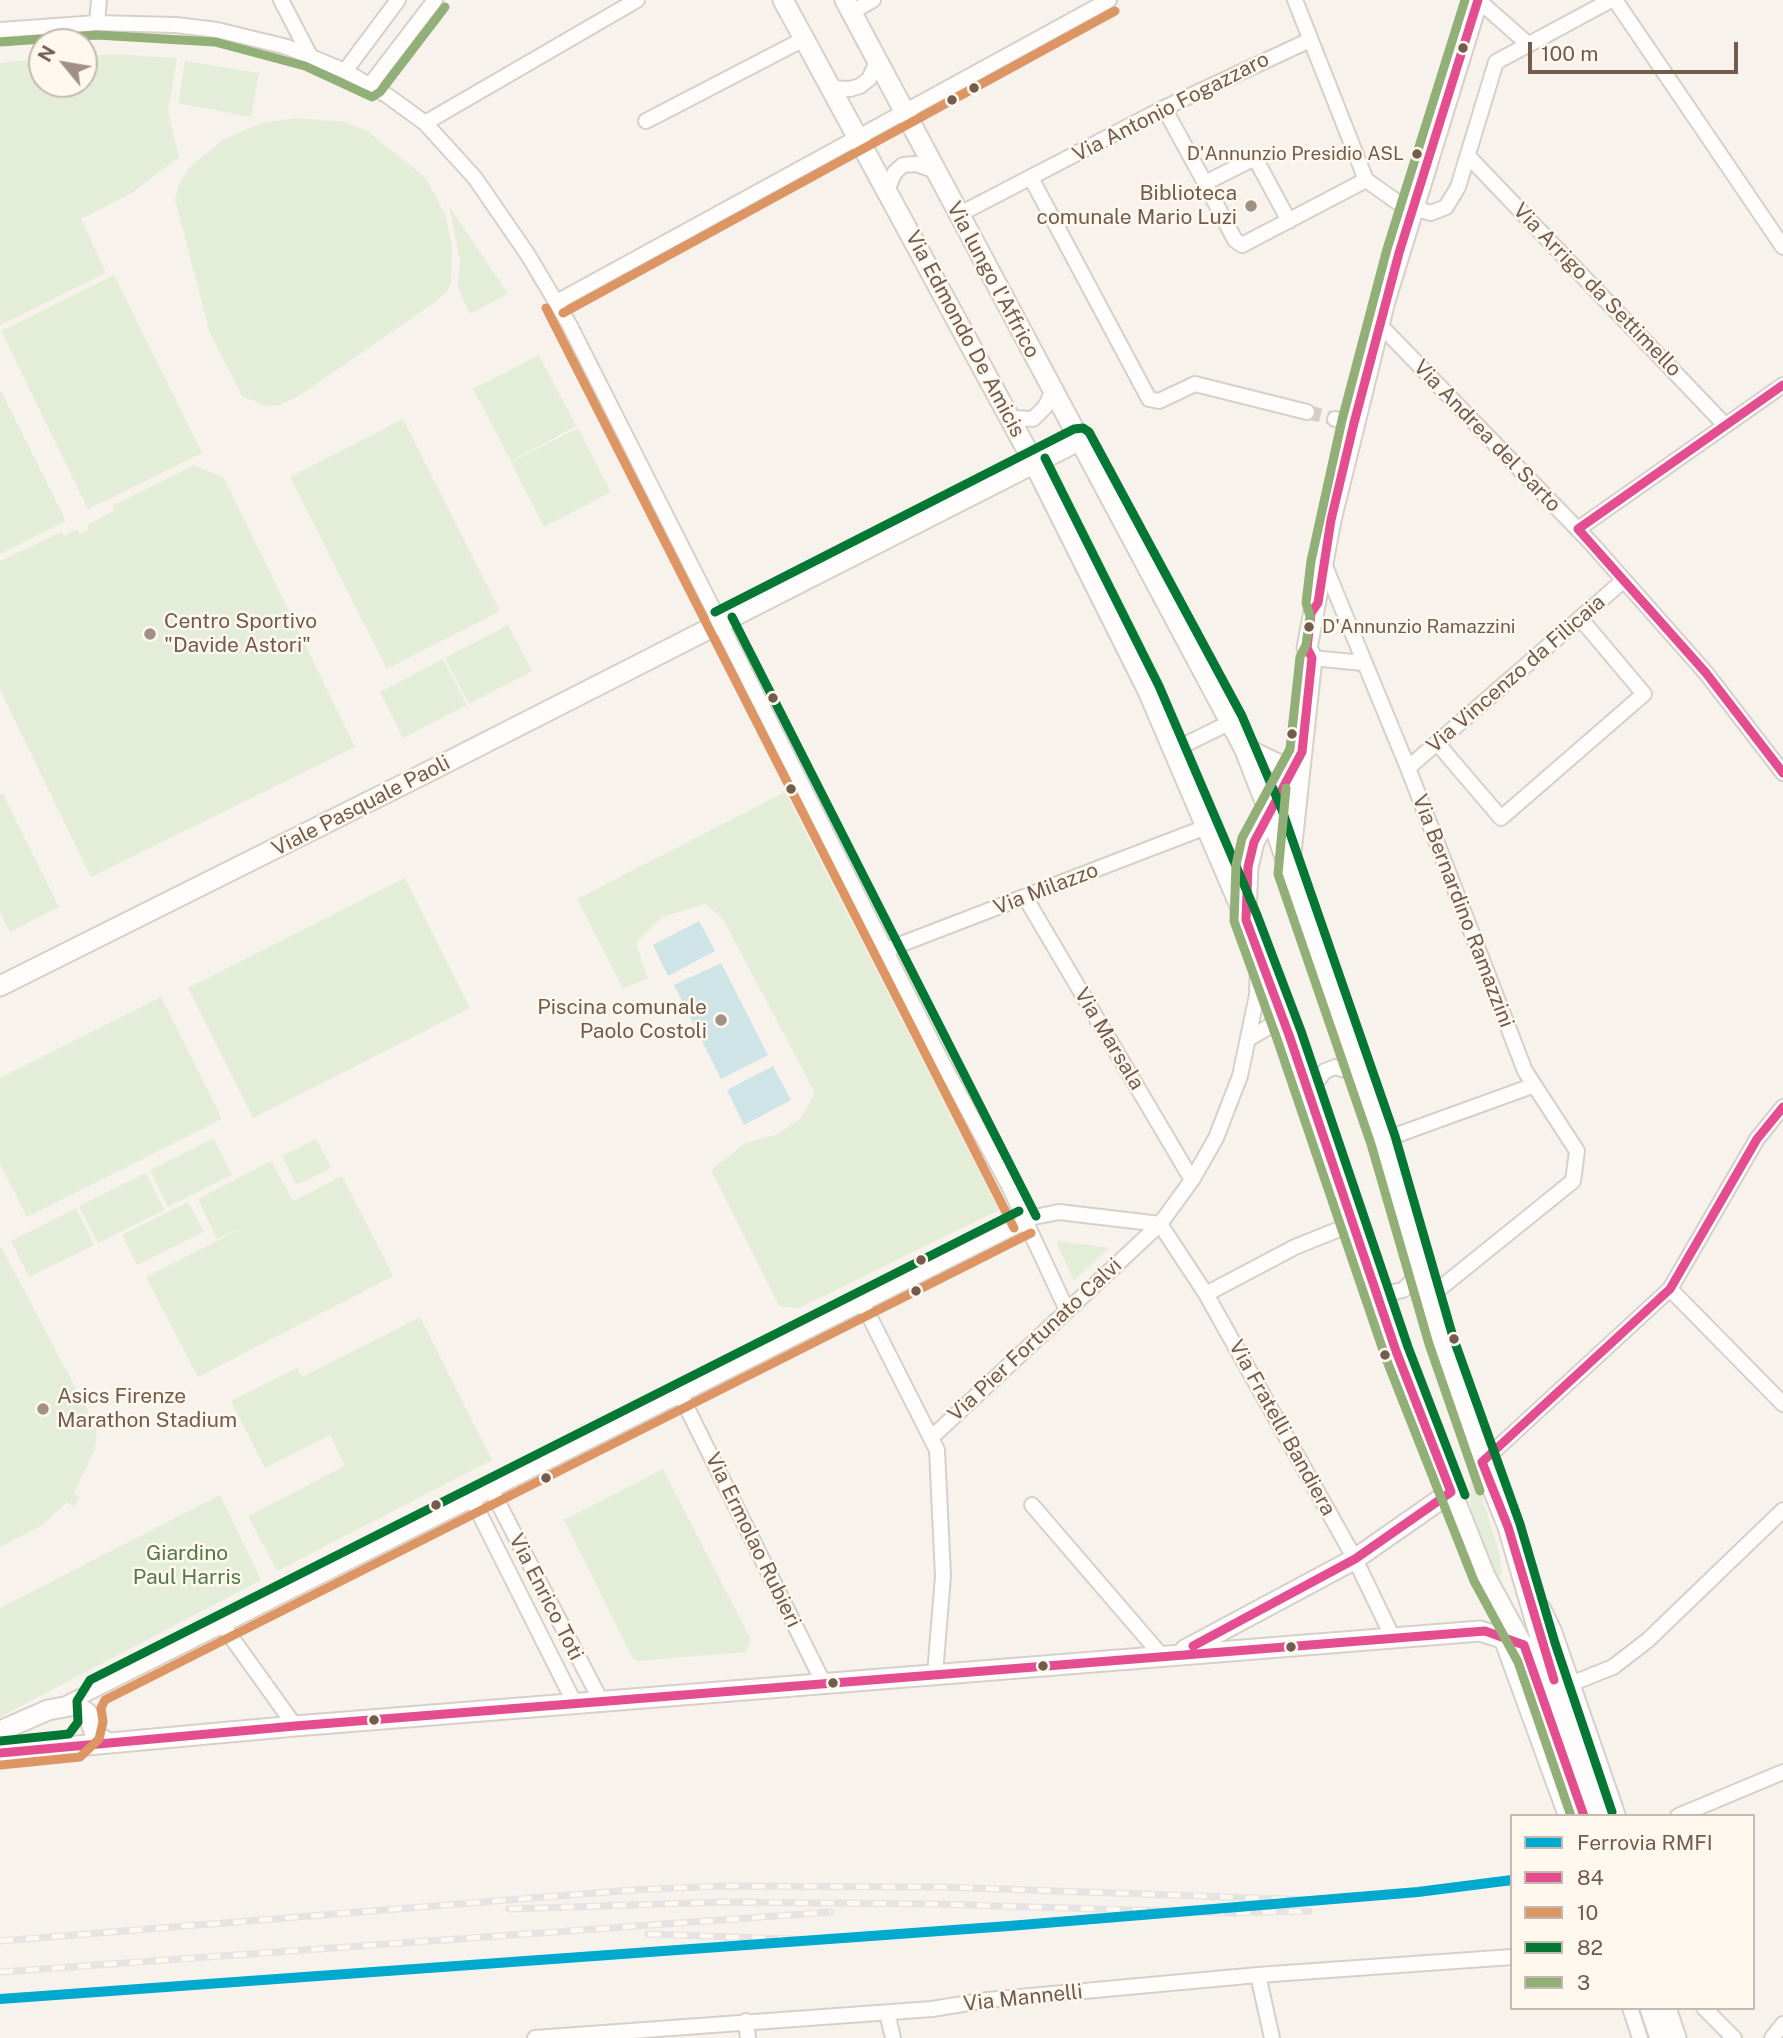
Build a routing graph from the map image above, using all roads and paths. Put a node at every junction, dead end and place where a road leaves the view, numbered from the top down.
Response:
1 (99, 0) edge
2 (281, 0) edge
3 (398, 0) edge
4 (435, 0) edge
5 (637, 0) edge
6 (783, 0) edge
7 (873, 0) edge
8 (1109, 0) edge
9 (1295, 0) edge
10 (1478, 0) edge
11 (1613, 0) edge
12 (848, 6) edge
13 (97, 23) junction
14 (0, 30) edge
15 (804, 39) junction
16 (1310, 40) junction
17 (1528, 44) junction
18 (309, 54) junction
19 (877, 62) junction
20 (345, 71) junction
21 (370, 85) junction
22 (831, 88) junction
23 (1164, 108) junction
24 (904, 111) junction
25 (646, 121) dead end
26 (425, 123) junction
27 (858, 137) junction
28 (1468, 156) junction
29 (933, 170) junction
30 (1031, 178) junction
31 (1366, 180) junction
32 (1205, 183) junction
33 (887, 190) junction
34 (1412, 208) junction
35 (958, 215) junction
36 (1289, 221) junction
37 (1783, 247) edge
38 (557, 302) junction
39 (1379, 324) junction
40 (1783, 385) edge
41 (1053, 391) junction
42 (1307, 412) tunnel mouth
43 (1011, 418) junction
44 (1726, 425) junction
45 (1080, 440) junction
46 (1034, 463) junction
47 (1578, 529) junction
48 (1323, 563) junction
49 (1624, 580) junction
50 (1580, 618) junction
51 (721, 624) junction
52 (1312, 658) junction
53 (1363, 663) junction
54 (1231, 722) junction
55 (1437, 743) junction
56 (1244, 748) junction
57 (1174, 750) junction
58 (1301, 752) junction
59 (1408, 768) junction
60 (1783, 773) edge
61 (1270, 814) junction
62 (1206, 827) junction
63 (1290, 871) junction
64 (1025, 897) junction
65 (1246, 920) junction
66 (886, 950) junction
67 (1259, 953) junction
68 (0, 986) edge
69 (1282, 1019) junction
70 (1250, 1038) junction
71 (1360, 1074) junction
72 (1532, 1086) junction
73 (1311, 1099) junction
74 (1783, 1107) edge
75 (1384, 1140) junction
76 (1192, 1180) junction
77 (1025, 1222) junction
78 (1160, 1224) junction
79 (1352, 1224) junction
80 (1420, 1266) junction
81 (1373, 1286) junction
82 (1674, 1293) junction
83 (1206, 1294) junction
84 (1428, 1298) junction
85 (863, 1304) junction
86 (1066, 1308) junction
87 (681, 1396) junction
88 (1783, 1404) edge
89 (932, 1437) junction
90 (1482, 1462) junction
91 (492, 1491) junction
92 (1451, 1492) junction
93 (473, 1501) junction
94 (1032, 1505) dead end
95 (1783, 1510) edge
96 (1508, 1527) junction
97 (1355, 1559) junction
98 (1528, 1594) junction
99 (1502, 1604) junction
100 (224, 1627) junction
101 (1492, 1633) junction
102 (1393, 1638) junction
103 (1524, 1645) junction
104 (1169, 1655) junction
105 (935, 1674) junction
106 (1573, 1683) junction
107 (824, 1684) junction
108 (96, 1691) junction
109 (601, 1701) junction
110 (575, 1704) junction
111 (62, 1706) junction
112 (90, 1719) junction
113 (1561, 1724) junction
114 (295, 1726) junction
115 (0, 1731) edge
116 (109, 1743) junction
117 (74, 1746) junction
118 (0, 1753) edge
119 (1783, 1772) edge
120 (1565, 1814) edge
121 (1584, 1814) edge
122 (1599, 1814) edge
123 (1617, 1814) edge
124 (1683, 1814) edge
125 (1510, 1957) edge
126 (1258, 1975) junction
127 (1631, 2010) edge
128 (1651, 2010) edge
129 (1667, 2010) edge
130 (1706, 2010) edge
131 (887, 2013) junction
132 (746, 2021) junction
133 (1783, 2024) edge
134 (535, 2038) edge
135 (748, 2038) edge
136 (892, 2038) edge
137 (1272, 2038) edge
138 (1640, 2038) edge
139 (1660, 2038) edge
140 (1676, 2038) edge
141 (1734, 2038) edge
142 (1772, 2038) edge

1 - 13 street
2 - 18 street
3 - 20 street
4 - 21 street
5 - 26 street
6 - 15 street, Via Edmondo De Amicis
7 - 12 street
8 - 24 street
9 - 16 street
10 - 17 street
10 - 34 street
11 - 17 street
11 - 37 street
12 - 19 street, Via lungo l'Affrico
13 - 14 street
13 - 18 street
15 - 22 street, Via Edmondo De Amicis
15 - 25 street
16 - 23 street, Via Antonio Fogazzaro
16 - 31 street
17 - 28 street
18 - 20 street
19 - 22 street
19 - 24 street, Via lungo l'Affrico
20 - 21 street
21 - 26 street
22 - 27 street, Via Edmondo De Amicis
23 - 30 street, Via Antonio Fogazzaro
23 - 32 street
24 - 27 street
24 - 29 street, Via lungo l'Affrico
26 - 38 street
27 - 33 street, Via Edmondo De Amicis
27 - 38 street
28 - 34 street
28 - 44 street, Via Arrigo da Settimello
29 - 33 street
29 - 35 street, Via lungo l'Affrico
30 - 35 street, Via Antonio Fogazzaro
30 - 42 street
31 - 34 street
31 - 36 street
32 - 36 street
32 - 36 street
33 - 43 street, Via Edmondo De Amicis
34 - 39 street
35 - 41 street, Via lungo l'Affrico
38 - 51 street
39 - 47 street, Via Andrea del Sarto
39 - 48 street
40 - 44 street
41 - 43 street
41 - 45 street, Via lungo l'Affrico
43 - 46 street, Via Edmondo De Amicis
44 - 47 street
45 - 46 street, Viale Pasquale Paoli
45 - 54 street, Via lungo l'Affrico
46 - 51 street, Viale Pasquale Paoli
46 - 57 street, Via Edmondo De Amicis
47 - 49 street, Via Andrea del Sarto
48 - 52 street
48 - 53 street, Via Bernardino Ramazzini
49 - 50 street, Via Vincenzo da Filicaia
49 - 60 street, Via Andrea del Sarto
50 - 55 street, Via Vincenzo da Filicaia
50 - 55 street
51 - 66 street
51 - 68 street, Viale Pasquale Paoli
52 - 53 street
52 - 58 street
53 - 59 street, Via Bernardino Ramazzini
54 - 56 street, Via lungo l'Affrico
54 - 57 street
55 - 59 street, Via Vincenzo da Filicaia
56 - 58 street
56 - 61 street, Via lungo l'Affrico
57 - 62 street, Via Edmondo De Amicis
58 - 61 street
58 - 63 street
59 - 72 street, Via Bernardino Ramazzini
61 - 63 street, Via lungo l'Affrico
61 - 65 street
62 - 64 street, Via Milazzo
62 - 65 street, Via Edmondo De Amicis
63 - 71 street, Via lungo l'Affrico
64 - 66 street, Via Milazzo
64 - 76 street, Via Marsala
65 - 67 street, Via Edmondo De Amicis
66 - 77 street
67 - 69 street, Via Edmondo De Amicis
67 - 70 street, Via Pier Fortunato Calvi
69 - 70 street
69 - 73 street, Via Edmondo De Amicis
70 - 76 street, Via Pier Fortunato Calvi
71 - 73 street
71 - 75 street, Via lungo l'Affrico
72 - 75 street
72 - 84 street, Via Bernardino Ramazzini
73 - 79 street, Via Edmondo De Amicis
74 - 82 street
75 - 80 street, Via lungo l'Affrico
76 - 78 street, Via Pier Fortunato Calvi
77 - 78 street
77 - 85 street
77 - 86 street
78 - 83 street, Via Fratelli Bandiera
78 - 86 street, Via Pier Fortunato Calvi
79 - 81 street, Via Edmondo De Amicis
79 - 83 street
80 - 81 street
80 - 84 street, Via lungo l'Affrico
81 - 92 street, Via Edmondo De Amicis
82 - 88 street
82 - 90 street
83 - 97 street, Via Fratelli Bandiera
84 - 90 street, Via lungo l'Affrico
85 - 87 street
85 - 89 street
86 - 89 street, Via Pier Fortunato Calvi
87 - 91 street
87 - 107 street, Via Ermolao Rubieri
89 - 105 street, Via Pier Fortunato Calvi
90 - 96 street, Via lungo l'Affrico
91 - 93 street
91 - 109 street, Via Enrico Toti
92 - 97 street
92 - 99 street, Via Edmondo De Amicis
93 - 100 street
93 - 110 street, Via Enrico Toti
94 - 104 street
95 - 106 street
96 - 98 street, Via lungo l'Affrico
96 - 99 street, Via lungo l'Affrico
97 - 102 street, Via Fratelli Bandiera
97 - 104 street
98 - 106 street, Via lungo l'Affrico
98 - 113 street, Via lungo l'Affrico
99 - 101 street, Via lungo l'Affrico
99 - 103 street, Via Edmondo De Amicis
100 - 108 street
100 - 114 street
101 - 102 street
101 - 103 street
101 - 120 street
102 - 104 street
103 - 113 street, Via Edmondo De Amicis
104 - 105 street
105 - 107 street
106 - 123 street, Via lungo l'Affrico
107 - 109 street
108 - 111 street
108 - 112 street
109 - 110 street
110 - 114 street
111 - 112 street
111 - 115 street
112 - 116 street
112 - 117 street
113 - 121 street
113 - 122 street
114 - 116 street
116 - 117 street
117 - 118 street
119 - 124 street
125 - 126 street, Via Mannelli
126 - 131 street, Via Mannelli
126 - 137 street
127 - 138 street
128 - 139 street
129 - 140 street
130 - 141 street
131 - 132 street, Via Mannelli
131 - 136 street
132 - 134 street, Via Mannelli
132 - 135 street
133 - 142 street

